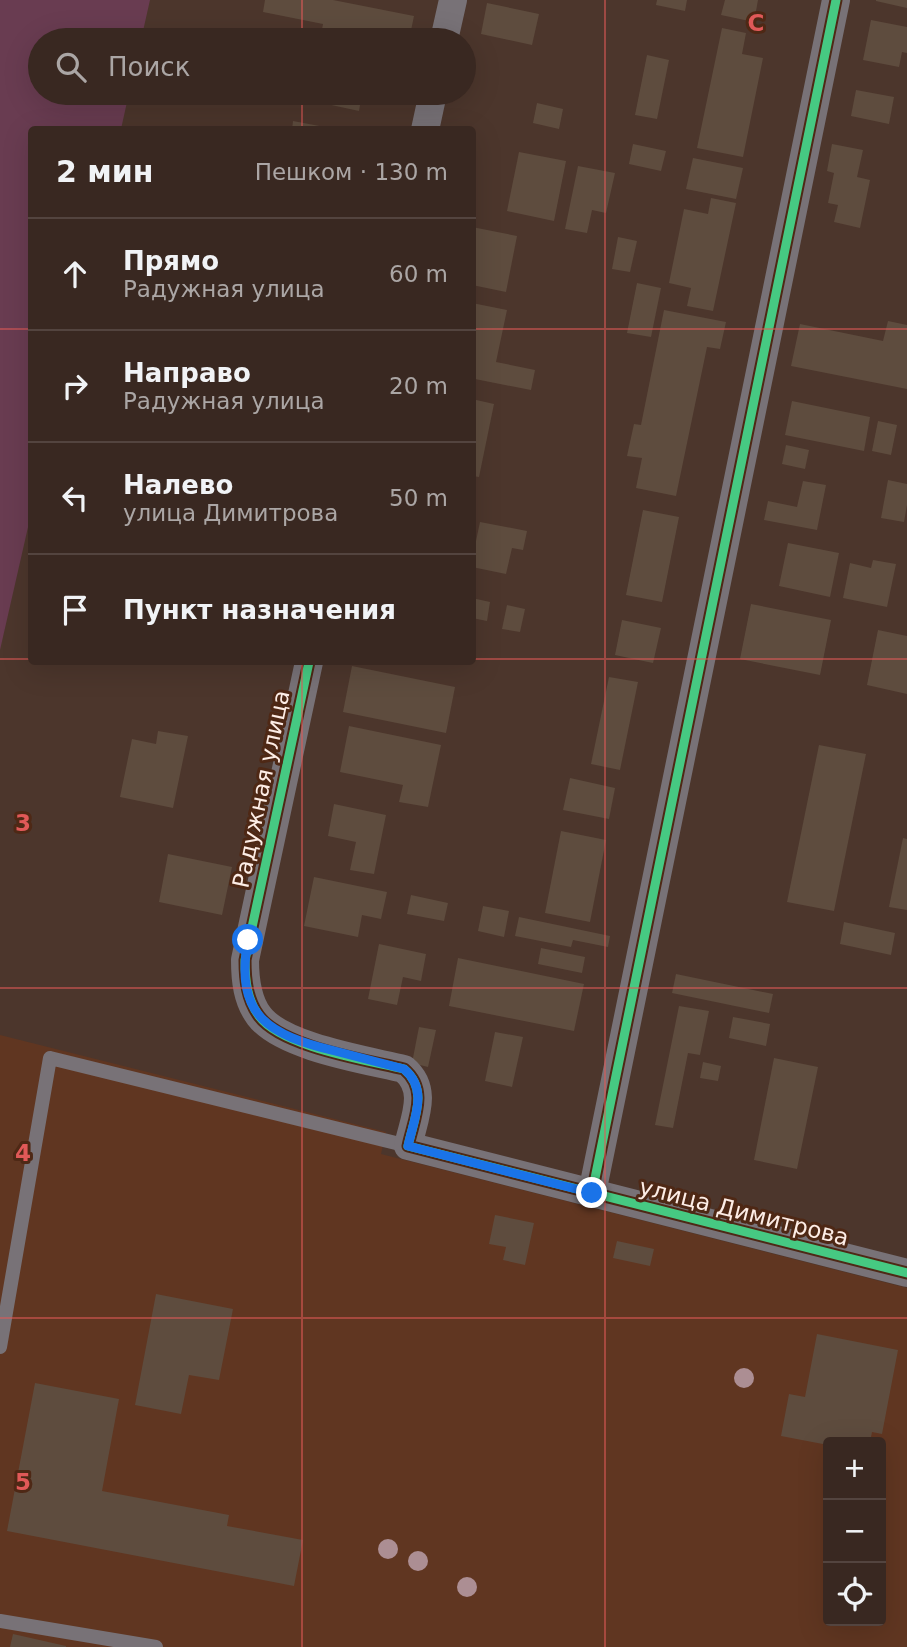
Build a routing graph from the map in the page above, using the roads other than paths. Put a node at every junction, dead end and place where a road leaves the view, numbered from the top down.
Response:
1 (453, 0) edge
2 (836, 0) edge
3 (447, 28) edge
4 (430, 105) edge
5 (426, 126) edge
6 (308, 665) edge
7 (408, 1146) junction
8 (592, 1193) junction
9 (907, 1273) edge
10 (0, 1347) edge
11 (0, 1621) edge
12 (156, 1647) edge

1 - 3 street
2 - 8 street
4 - 5 street
6 - 7 street, Радужная улица
7 - 8 street, улица Димитрова
7 - 10 lane
8 - 9 street, улица Димитрова
11 - 12 lane

